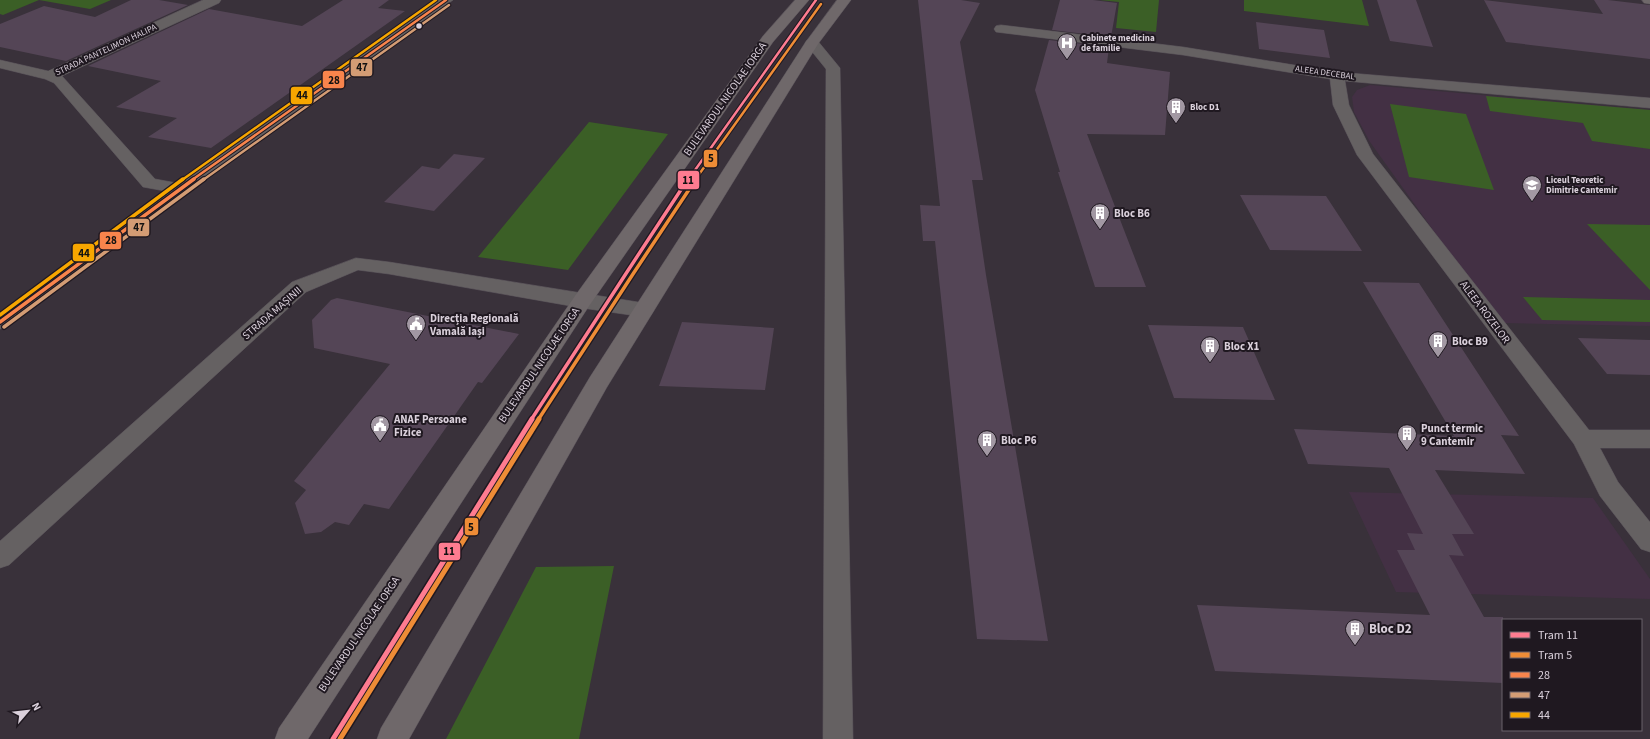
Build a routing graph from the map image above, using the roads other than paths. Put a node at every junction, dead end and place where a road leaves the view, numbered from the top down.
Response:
1 (214, 0) edge
2 (446, 0) edge
3 (802, 0) edge
4 (844, 0) edge
5 (1002, 29) dead end
6 (812, 43) junction
7 (0, 64) edge
8 (50, 76) junction
9 (1337, 76) junction
10 (1650, 103) edge
11 (180, 190) junction
12 (582, 302) junction
13 (644, 310) junction
14 (0, 322) edge
15 (1583, 439) junction
16 (1650, 439) edge
17 (1650, 541) edge
18 (0, 557) edge
19 (290, 739) edge
20 (392, 739) edge
21 (838, 739) edge

1 - 8 street, STRADA PANTELIMON HALIPA
2 - 11 street
3 - 12 main road, BULEVARDUL NICOLAE IORGA
4 - 6 main road
5 - 9 street, ALEEA DECEBAL
6 - 13 main road
6 - 21 street
7 - 8 street
8 - 11 street, STRADA PANTELIMON HALIPA
9 - 10 street, ALEEA DECEBAL
9 - 15 street, ALEEA ROZELOR
11 - 14 street
12 - 13 street, STRADA MAȘINII
12 - 18 street, STRADA MAȘINII
12 - 19 main road, BULEVARDUL NICOLAE IORGA
13 - 20 main road
15 - 16 street
15 - 17 street, ALEEA ROZELOR

